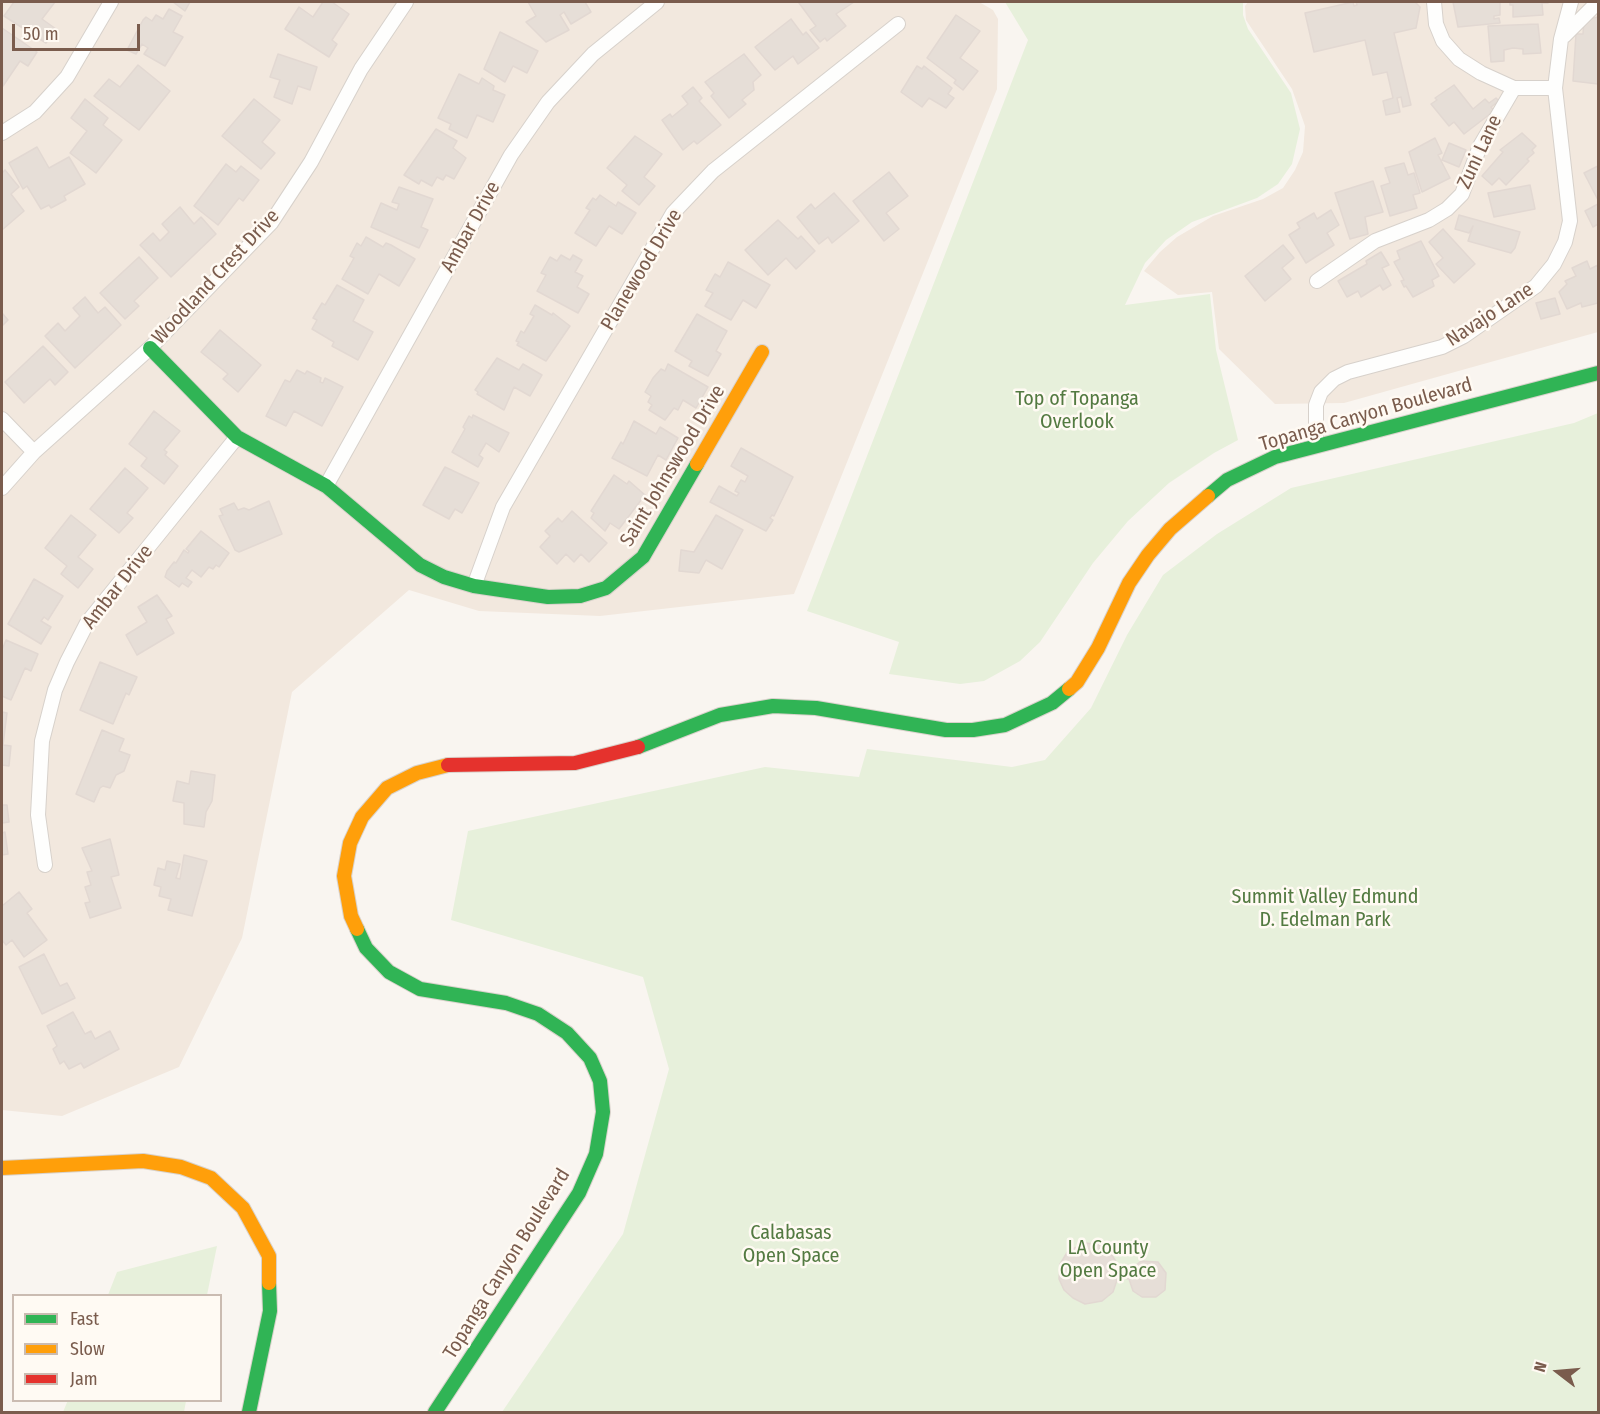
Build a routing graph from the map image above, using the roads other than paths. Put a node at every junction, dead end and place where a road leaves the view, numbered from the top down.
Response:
1 (111, 2) edge
2 (406, 2) edge
3 (657, 2) edge
4 (1434, 2) edge
5 (1571, 2) edge
6 (1599, 2) edge
7 (898, 24) dead end
8 (1561, 39) junction
9 (1514, 88) junction
10 (1556, 88) junction
11 (2, 133) edge
12 (1317, 281) dead end
13 (150, 348) junction
14 (762, 352) dead end
15 (1599, 373) edge
16 (2, 419) edge
17 (237, 437) junction
18 (1316, 445) junction
19 (34, 453) junction
20 (326, 486) junction
21 (2, 488) edge
22 (474, 586) junction
23 (45, 865) dead end
24 (2, 1168) edge
25 (249, 1413) edge
26 (435, 1413) edge

1 - 11 street
2 - 13 street, Woodland Crest Drive
3 - 20 street, Ambar Drive
4 - 9 street
5 - 8 street, Navajo Lane
6 - 8 street
7 - 22 street, Planewood Drive
8 - 10 street, Navajo Lane
9 - 10 street
9 - 12 street, Zuni Lane
10 - 18 street, Navajo Lane
13 - 17 main road, Saint Johnswood Drive
13 - 19 street, Woodland Crest Drive
14 - 22 main road, Saint Johnswood Drive
15 - 18 main road, Topanga Canyon Boulevard
16 - 19 street
17 - 20 main road, Saint Johnswood Drive
17 - 23 street, Ambar Drive
18 - 26 main road, Topanga Canyon Boulevard
19 - 21 street, Woodland Crest Drive
20 - 22 main road, Saint Johnswood Drive
24 - 25 main road

